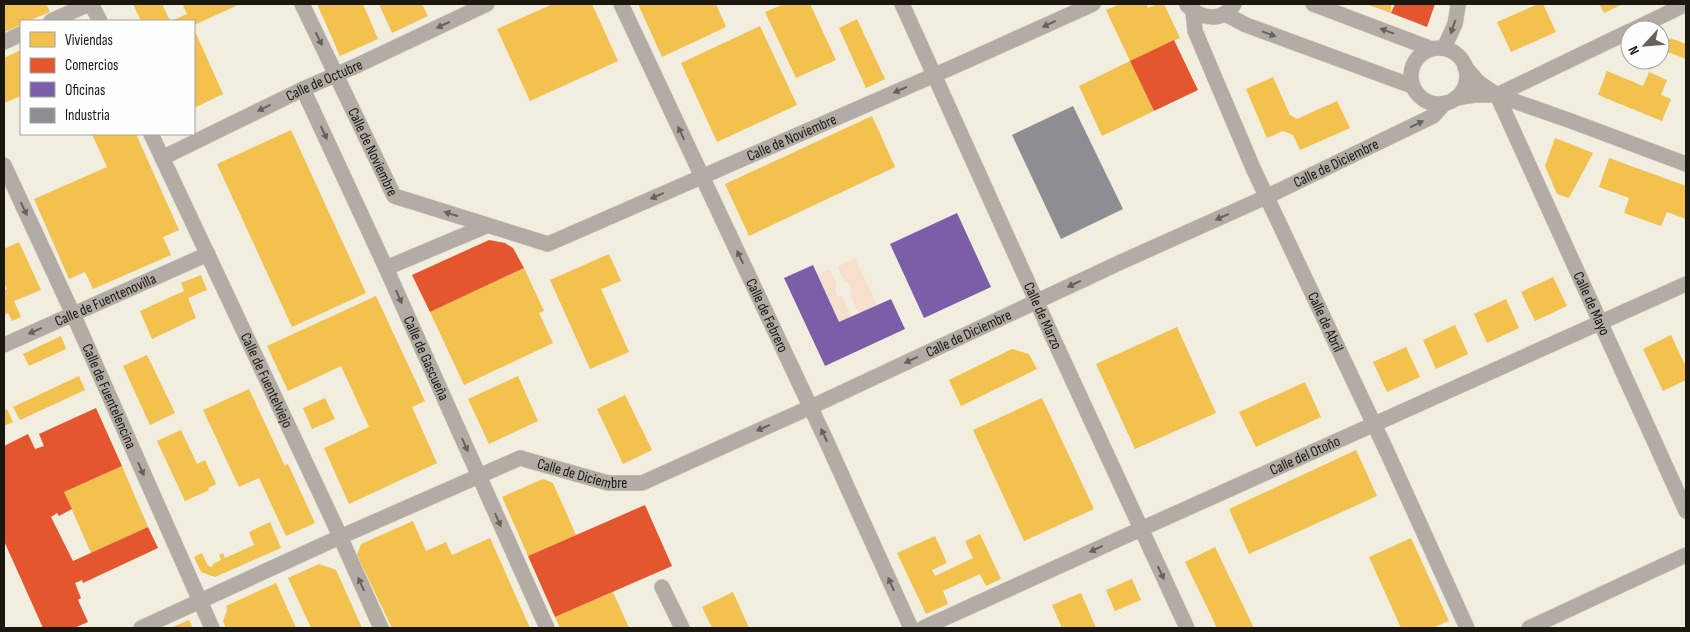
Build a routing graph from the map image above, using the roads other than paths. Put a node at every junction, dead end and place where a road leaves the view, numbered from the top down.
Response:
1 (90, 4) edge
2 (302, 4) edge
3 (487, 4) edge
4 (621, 4) edge
5 (902, 4) edge
6 (1093, 4) edge
7 (1313, 4) edge
8 (1457, 4) edge
9 (1686, 4) edge
10 (1189, 8) edge
11 (1230, 9) edge
12 (53, 20) edge
13 (99, 20) edge
14 (1653, 20) edge
15 (20, 34) edge
16 (1620, 36) edge
17 (4, 42) edge
18 (1438, 48) junction
19 (1465, 67) junction
20 (336, 74) junction
21 (935, 75) junction
22 (1412, 86) junction
23 (304, 89) junction
24 (1497, 95) junction
25 (1450, 101) junction
26 (151, 135) edge
27 (162, 158) junction
28 (1686, 164) edge
29 (4, 165) edge
30 (702, 177) junction
31 (1266, 197) junction
32 (486, 226) junction
33 (208, 254) junction
34 (386, 268) junction
35 (1686, 284) edge
36 (1037, 302) junction
37 (73, 314) junction
38 (1600, 323) junction
39 (4, 345) edge
40 (811, 407) junction
41 (1373, 425) junction
42 (478, 476) junction
43 (1686, 511) edge
44 (1140, 529) junction
45 (340, 537) junction
46 (1686, 555) edge
47 (662, 587) dead end
48 (200, 601) junction
49 (141, 628) edge
50 (212, 628) edge
51 (381, 628) edge
52 (547, 628) edge
53 (682, 628) edge
54 (911, 628) edge
55 (923, 628) edge
56 (1187, 628) edge
57 (1467, 628) edge
58 (1529, 628) edge

1 - 12 street
1 - 13 street
2 -> 20 street, Calle de Noviembre
3 -> 20 street, Calle de Octubre
30 -> 4 street, Calle de Febrero
5 - 21 street, Calle de Marzo
6 -> 21 street, Calle de Noviembre
18 -> 7 street
8 -> 18 street
9 - 14 street
10 - 11 street
10 - 31 street, Calle de Abril
11 -> 22 street
15 - 17 street
16 - 24 street
18 - 19 street
18 - 22 street
19 - 24 street
19 - 25 street
20 - 23 street, Calle de Octubre
32 -> 20 street, Calle de Noviembre
21 -> 30 street, Calle de Noviembre
21 - 36 street, Calle de Marzo
22 - 25 street
23 -> 27 street, Calle de Octubre
23 -> 34 street, Calle de Gascueña
24 - 25 street
24 - 28 street
24 - 38 street, Calle de Mayo
31 -> 25 street, Calle de Diciembre
26 - 27 street, Calle de Fuentelviejo
27 - 33 street, Calle de Fuentelviejo
29 -> 37 street, Calle de Fuentelencina
30 -> 32 street, Calle de Noviembre
40 -> 30 street, Calle de Febrero
31 -> 36 street, Calle de Diciembre
31 - 41 street, Calle de Abril
32 - 34 street
33 - 37 street, Calle de Fuentenovilla
33 - 45 street, Calle de Fuentelviejo
34 -> 42 street, Calle de Gascueña
35 - 38 street, Calle del Otoño
36 -> 40 street, Calle de Diciembre
36 - 44 street, Calle de Marzo
37 -> 39 street, Calle de Fuentenovilla
37 -> 48 street, Calle de Fuentelencina
38 - 41 street, Calle del Otoño
38 - 43 street, Calle de Mayo
40 -> 42 street, Calle de Diciembre
54 -> 40 street, Calle de Febrero
41 - 44 street, Calle del Otoño
41 - 57 street, Calle de Abril
42 - 45 street, Calle de Diciembre
42 -> 52 street, Calle de Gascueña
44 -> 55 street, Calle del Otoño
44 -> 56 street, Calle de Marzo
45 - 48 street, Calle de Diciembre
51 -> 45 street, Calle de Fuentelviejo
46 - 58 street
47 - 53 street
48 - 49 street, Calle de Diciembre
48 - 50 street, Calle de Fuentelencina

